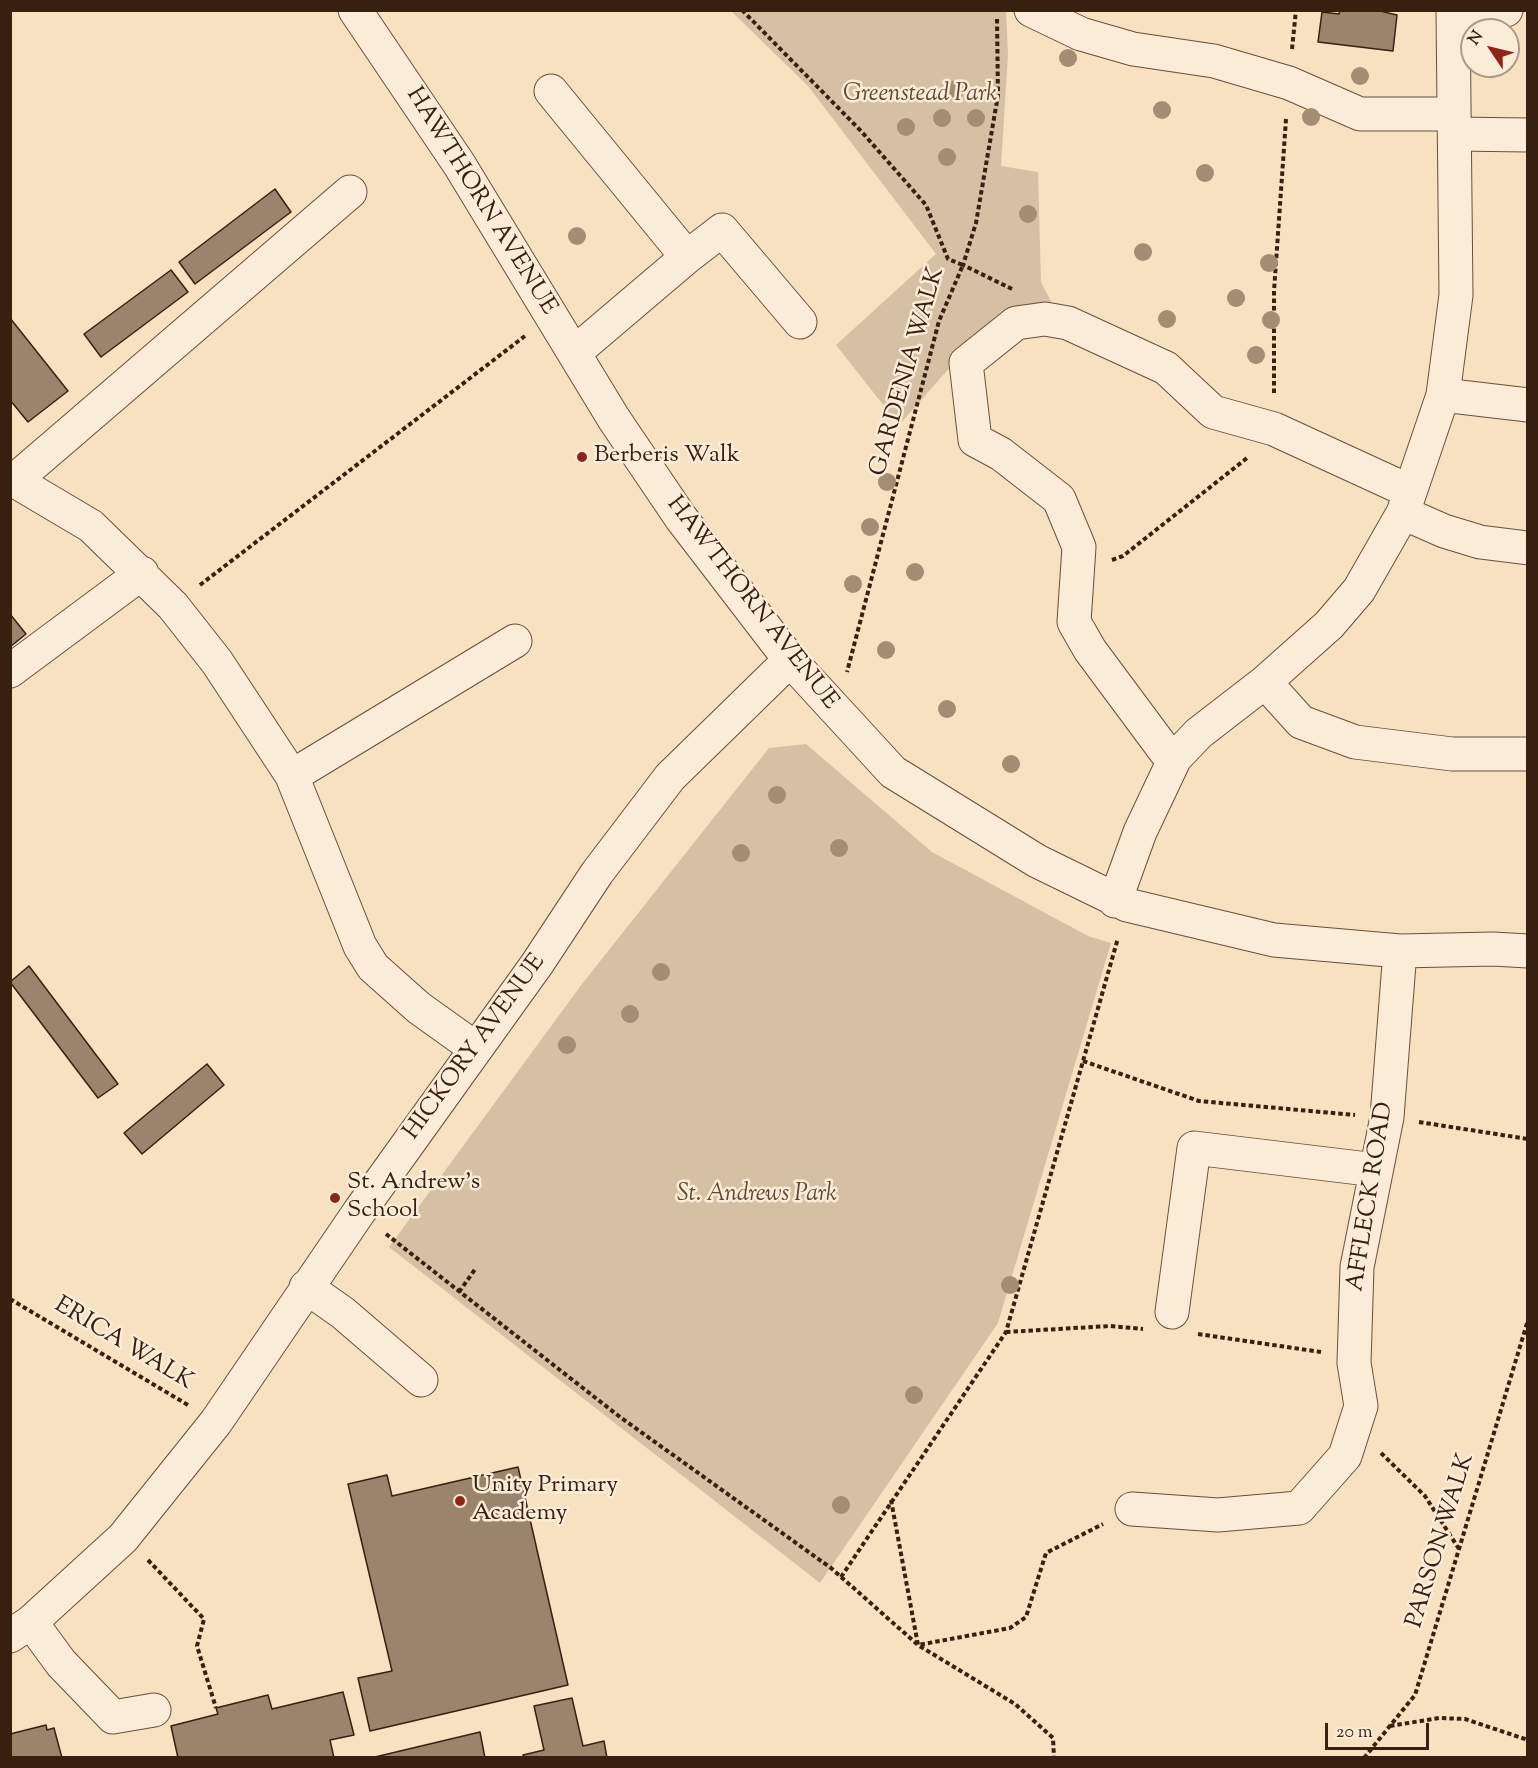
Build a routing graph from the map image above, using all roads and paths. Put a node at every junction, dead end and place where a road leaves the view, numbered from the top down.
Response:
1 (355, 10) edge
2 (742, 10) edge
3 (996, 10) edge
4 (1031, 10) edge
5 (1296, 10) edge
6 (1506, 10) edge
7 (1454, 17) edge
8 (1288, 83) junction
9 (551, 91) dead end
10 (1453, 124) junction
11 (1527, 135) edge
12 (350, 192) dead end
13 (687, 257) junction
14 (963, 265) junction
15 (551, 316) junction
16 (1045, 319) junction
17 (800, 322) dead end
18 (574, 353) junction
19 (1443, 395) junction
20 (1527, 405) edge
21 (1275, 429) junction
22 (13, 478) edge
23 (1406, 502) junction
24 (1527, 548) edge
25 (1079, 557) junction
26 (142, 573) junction
27 (173, 606) junction
28 (515, 641) dead end
29 (790, 660) junction
30 (10, 671) edge
31 (1265, 682) junction
32 (837, 714) junction
33 (1527, 754) edge
34 (1175, 758) junction
35 (292, 776) junction
36 (1121, 903) junction
37 (1400, 951) junction
38 (1527, 951) edge
39 (475, 1048) junction
40 (1083, 1060) junction
41 (1387, 1117) junction
42 (1527, 1139) edge
43 (1376, 1170) junction
44 (359, 1212) junction
45 (476, 1268) dead end
46 (306, 1287) junction
47 (459, 1292) junction
48 (10, 1299) edge
49 (1172, 1312) dead end
50 (1527, 1320) edge
51 (421, 1380) dead end
52 (216, 1422) junction
53 (1354, 1427) junction
54 (891, 1499) junction
55 (1132, 1509) joint
56 (123, 1538) junction
57 (1459, 1549) junction
58 (842, 1577) junction
59 (21, 1629) edge
60 (918, 1645) junction
61 (216, 1708) dead end
62 (154, 1710) dead end
63 (1390, 1726) junction
64 (1527, 1740) edge
65 (1054, 1758) edge
66 (1364, 1758) edge

1 - 15 street, HAWTHORN AVENUE
2 - 14 path, GARDENIA WALK
3 - 14 path
4 - 8 street
5 - 8 path
6 - 7 street
7 - 10 street
8 - 10 street
8 - 21 path
9 - 13 street
10 - 11 street
10 - 19 street
12 - 22 street
13 - 17 street
13 - 18 street
14 - 16 path
14 - 32 path, GARDENIA WALK
15 - 18 street, HAWTHORN AVENUE
15 - 27 path
16 - 21 street
16 - 25 street
18 - 29 street, HAWTHORN AVENUE
19 - 20 street
19 - 23 street
21 - 23 street
21 - 25 path
22 - 26 street
23 - 24 street
23 - 31 street
25 - 34 street
26 - 27 street
26 - 30 street
27 - 35 street
28 - 35 street
29 - 32 street, HAWTHORN AVENUE
29 - 39 street, HICKORY AVENUE
31 - 33 street
31 - 34 street
32 - 36 street, HAWTHORN AVENUE
34 - 36 street
35 - 39 street
36 - 37 street, HAWTHORN AVENUE
36 - 40 path
37 - 38 street, HAWTHORN AVENUE
37 - 41 street, AFFLECK ROAD
39 - 44 street, HICKORY AVENUE
40 - 41 path
40 - 54 path
41 - 42 path
41 - 43 street, AFFLECK ROAD
43 - 49 street
43 - 53 street, AFFLECK ROAD
44 - 46 street, HICKORY AVENUE
44 - 47 path
45 - 47 path
46 - 51 street
46 - 52 street, HICKORY AVENUE
47 - 58 path
48 - 52 path, ERICA WALK
50 - 57 path, PARSON WALK
52 - 56 street, HICKORY AVENUE
53 - 55 street, AFFLECK ROAD
53 - 57 path
54 - 58 path
54 - 60 path
55 - 60 path
56 - 59 street, HICKORY AVENUE
56 - 61 path
57 - 63 path, PARSON WALK
58 - 60 path
59 - 62 street
60 - 65 path
63 - 64 path
63 - 66 path, PARSON WALK

